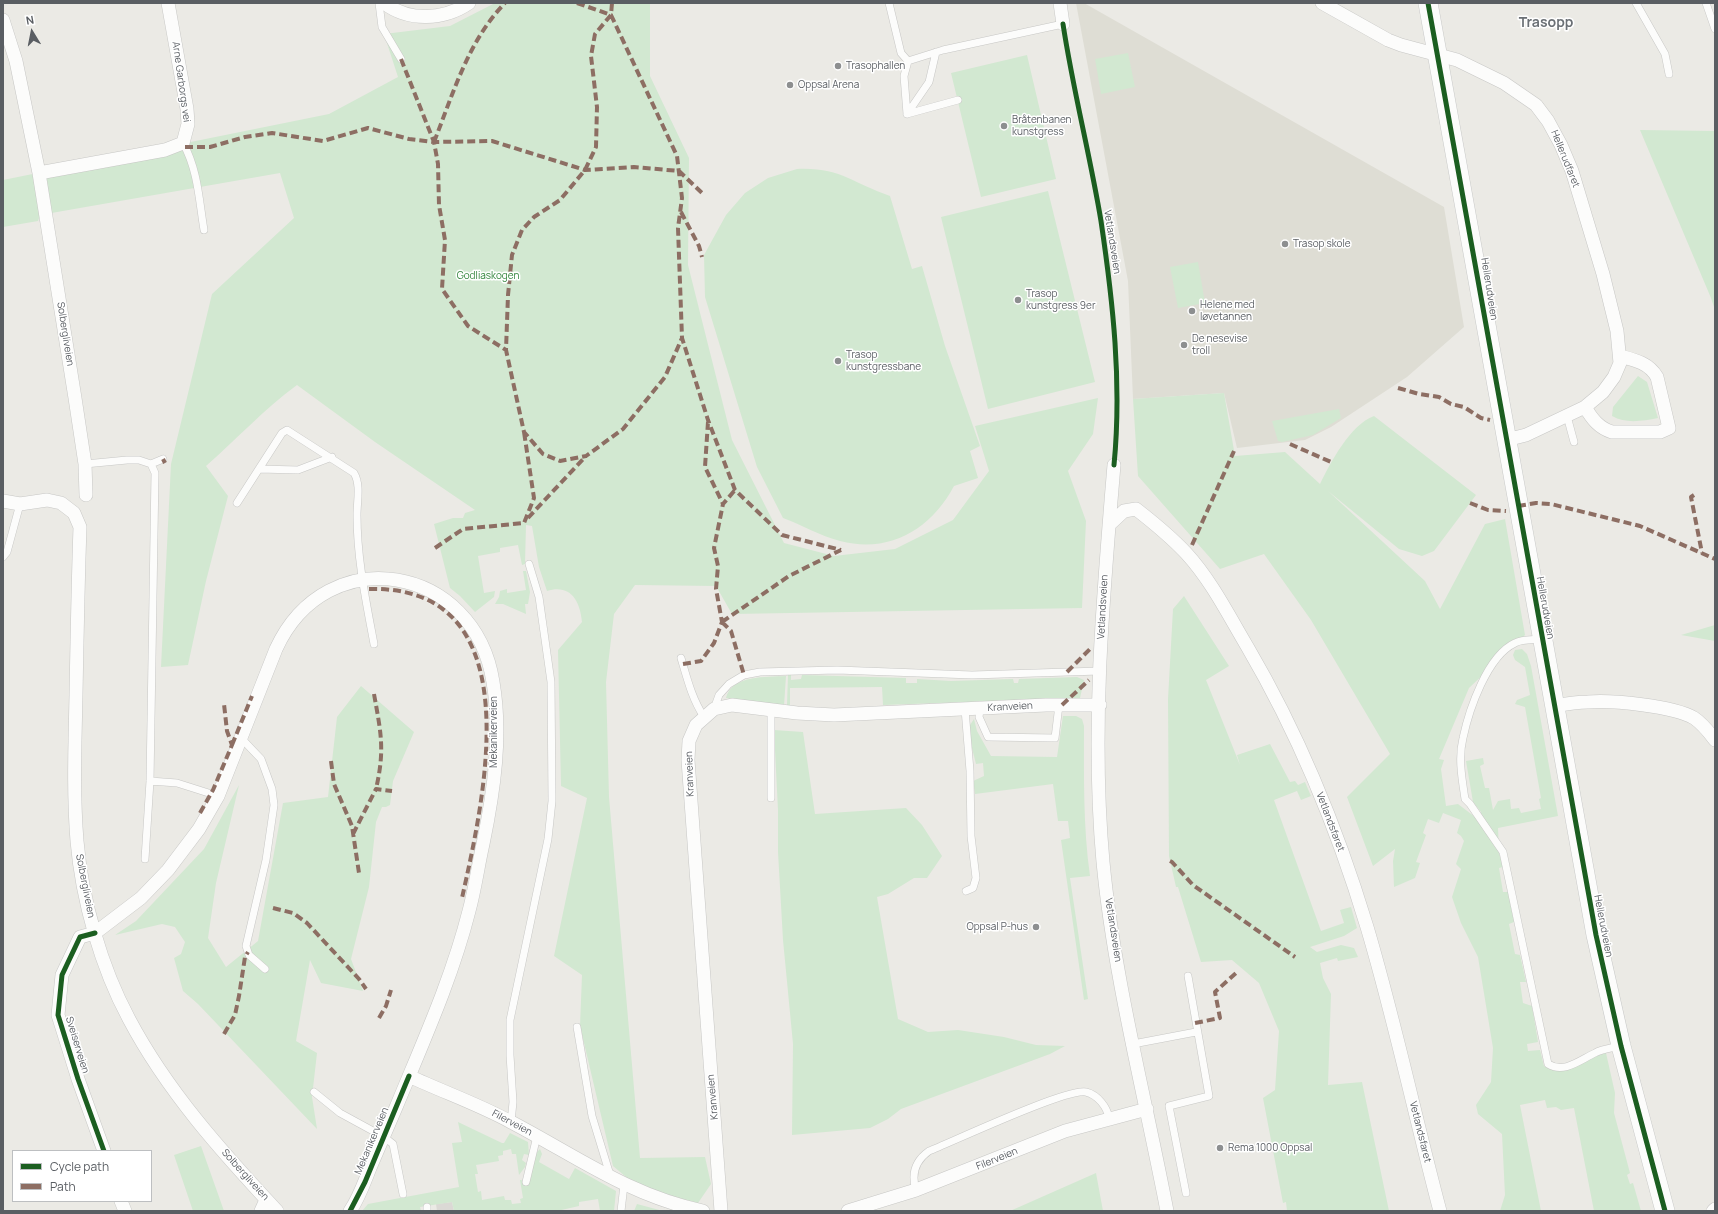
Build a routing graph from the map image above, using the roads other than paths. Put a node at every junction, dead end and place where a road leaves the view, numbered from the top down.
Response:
1 (168, 3) edge
2 (379, 3) edge
3 (384, 3) edge
4 (469, 3) edge
5 (889, 3) edge
6 (1060, 3) edge
7 (1322, 3) edge
8 (1428, 3) edge
9 (1636, 3) edge
10 (1706, 3) edge
11 (3, 20) edge
12 (1063, 24) joint
13 (1715, 30) edge
14 (936, 52) junction
15 (1438, 54) junction
16 (401, 60) dead end
17 (908, 61) junction
18 (1668, 74) dead end
19 (958, 100) dead end
20 (907, 114) junction
21 (183, 143) junction
22 (40, 173) junction
23 (204, 230) dead end
24 (1620, 356) junction
25 (1585, 407) junction
26 (1567, 416) junction
27 (1506, 440) junction
28 (1574, 442) dead end
29 (332, 458) junction
30 (162, 459) dead end
31 (85, 464) junction
32 (151, 464) junction
33 (1114, 465) dead end
34 (260, 468) junction
35 (86, 495) dead end
36 (3, 501) edge
37 (237, 503) dead end
38 (20, 504) junction
39 (1109, 525) junction
40 (3, 557) edge
41 (529, 564) dead end
42 (362, 579) junction
43 (1542, 639) junction
44 (374, 644) dead end
45 (681, 658) dead end
46 (1100, 671) junction
47 (1059, 705) junction
48 (1100, 705) junction
49 (1554, 706) junction
50 (965, 709) junction
51 (980, 709) junction
52 (771, 711) junction
53 (709, 713) junction
54 (241, 738) junction
55 (1715, 740) edge
56 (150, 781) junction
57 (218, 796) junction
58 (771, 798) dead end
59 (145, 859) dead end
60 (966, 891) dead end
61 (95, 933) junction
62 (265, 969) dead end
63 (1188, 976) dead end
64 (577, 1027) dead end
65 (1196, 1032) junction
66 (1133, 1044) junction
67 (1620, 1046) junction
68 (409, 1076) junction
69 (314, 1092) dead end
70 (1147, 1109) junction
71 (1109, 1118) junction
72 (511, 1122) junction
73 (537, 1136) junction
74 (384, 1137) junction
75 (104, 1150) edge
76 (610, 1178) junction
77 (526, 1182) dead end
78 (624, 1185) junction
79 (916, 1190) junction
80 (1186, 1193) dead end
81 (403, 1194) dead end
82 (264, 1205) edge
83 (277, 1211) edge
84 (350, 1211) edge
85 (621, 1211) edge
86 (703, 1211) edge
87 (721, 1211) edge
88 (848, 1211) edge
89 (1167, 1211) edge
90 (1440, 1211) edge
91 (1665, 1211) edge

1 - 21 street, Arne Garborgs vei
2 - 16 lane
3 - 4 street
5 - 17 lane
6 - 12 street
7 - 15 street, Hellerudfaret
8 - 15 main road, Hellerudveien
9 - 18 lane
10 - 13 lane
11 - 22 street, Solbergliveien
12 - 14 lane
14 - 17 lane
14 - 20 lane
15 - 24 street, Hellerudfaret
15 - 27 main road, Hellerudveien
17 - 20 lane
19 - 20 lane
21 - 22 street
21 - 23 lane
22 - 31 street, Solbergliveien
24 - 25 street, Hellerudfaret
24 - 25 street
25 - 26 street, Hellerudfaret
26 - 27 street, Hellerudfaret
26 - 28 lane
27 - 43 main road, Hellerudveien
29 - 34 lane
29 - 34 lane
29 - 42 lane
30 - 32 lane
31 - 32 lane
31 - 35 street, Solbergliveien
32 - 56 lane
33 - 39 street, Vetlandsveien
34 - 37 lane
36 - 38 street
38 - 40 lane
38 - 61 street, Solbergliveien
39 - 46 street, Vetlandsveien
39 - 90 street, Vetlandsfaret
41 - 72 lane
42 - 44 lane
42 - 54 street, Mekanikerveien
42 - 68 street, Mekanikerveien
43 - 49 main road, Hellerudveien
43 - 67 lane
45 - 53 lane
46 - 48 street, Vetlandsveien
46 - 53 lane
47 - 48 street, Kranveien
47 - 51 street, Kranveien
47 - 51 lane
48 - 66 street, Vetlandsveien
49 - 55 street
49 - 67 main road, Hellerudveien
50 - 51 street, Kranveien
50 - 52 street, Kranveien
50 - 60 lane
52 - 53 street, Kranveien
52 - 58 lane
53 - 87 street, Kranveien
54 - 57 street, Mekanikerveien
54 - 62 lane
56 - 57 lane
56 - 59 lane
57 - 61 street, Mekanikerveien
61 - 75 street, Sveiserveien
61 - 82 street, Solbergliveien
63 - 65 lane
64 - 76 lane
65 - 66 lane
65 - 80 lane
66 - 70 street, Vetlandsveien
67 - 91 main road, Hellerudveien
68 - 72 street, Filerveien
68 - 74 street, Mekanikerveien
69 - 74 lane
70 - 71 street, Filerveien
70 - 89 street, Vetlandsveien
71 - 79 street, Filerveien
71 - 79 lane
72 - 73 street, Filerveien
73 - 76 street, Filerveien
73 - 77 lane
74 - 81 lane
74 - 84 street, Mekanikerveien
76 - 78 street, Filerveien
78 - 85 lane
78 - 86 street, Filerveien
79 - 88 street, Filerveien
82 - 83 street, Solbergliveien

